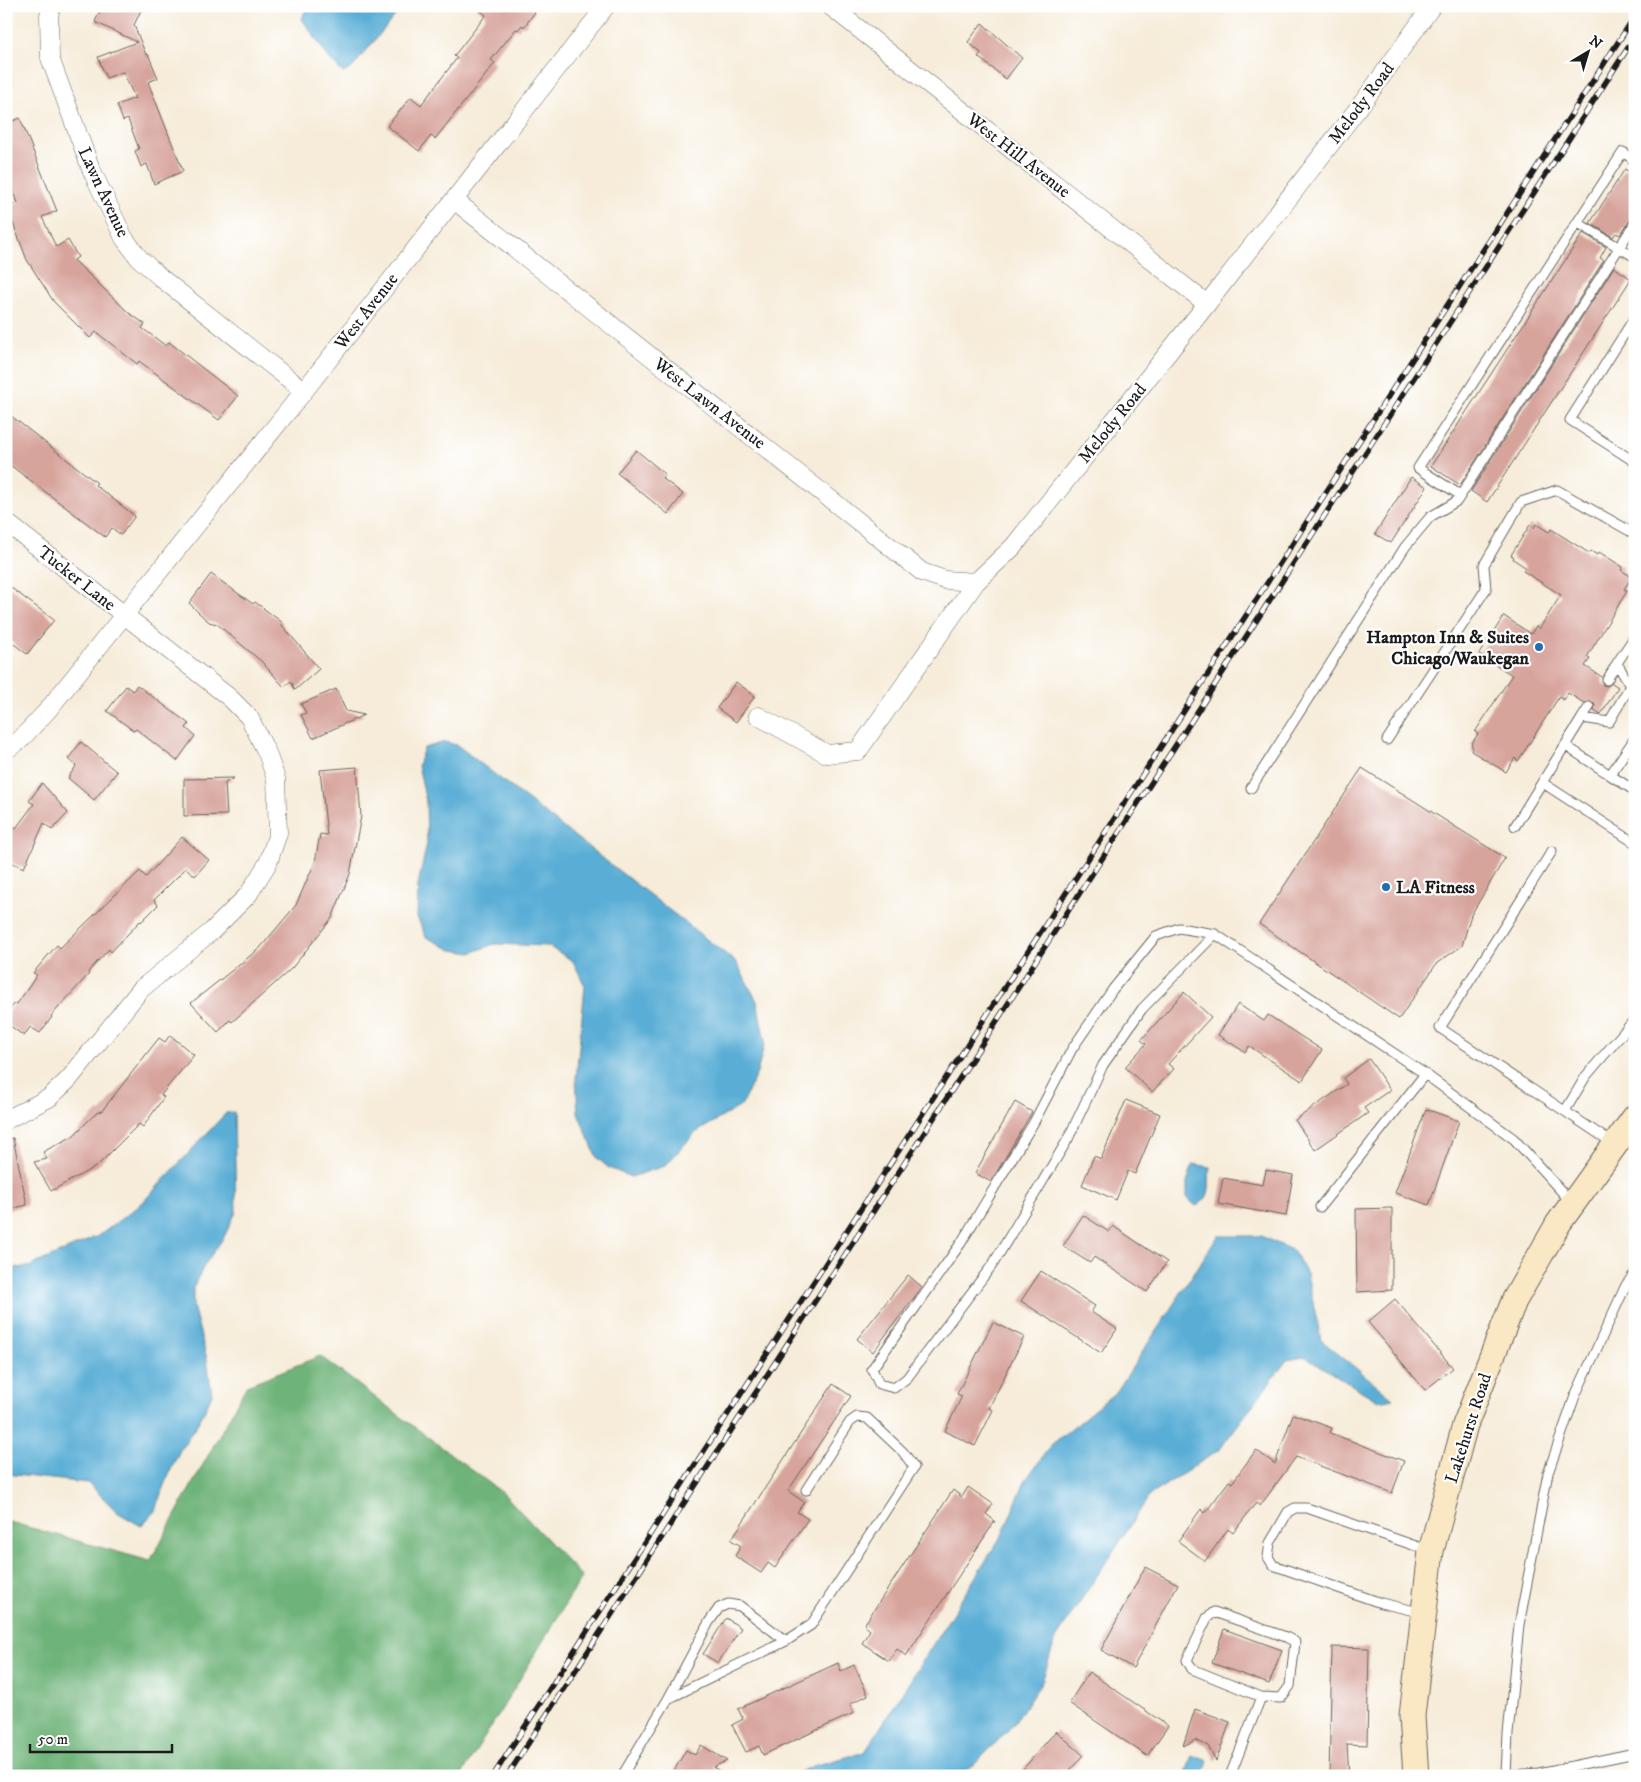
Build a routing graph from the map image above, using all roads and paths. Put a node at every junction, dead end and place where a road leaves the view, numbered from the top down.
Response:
1 (52, 6) edge
2 (606, 6) edge
3 (830, 6) edge
4 (1431, 7) edge
5 (1635, 160) edge
6 (454, 200) junction
7 (1578, 223) junction
8 (1635, 223) edge
9 (1619, 248) junction
10 (1635, 257) edge
11 (1207, 304) junction
12 (1635, 317) edge
13 (304, 391) junction
14 (1635, 462) edge
15 (1460, 495) junction
16 (6, 522) edge
17 (1635, 534) edge
18 (976, 582) junction
19 (124, 615) junction
20 (1635, 636) edge
21 (1617, 663) junction
22 (1607, 680) dead end
23 (1590, 707) dead end
24 (758, 716) dead end
25 (1582, 718) junction
26 (1635, 738) edge
27 (1387, 740) dead end
28 (1566, 746) junction
29 (6, 750) edge
30 (1610, 775) junction
31 (1543, 783) junction
32 (1251, 788) dead end
33 (1635, 791) edge
34 (1515, 826) dead end
35 (1635, 843) edge
36 (1552, 851) dead end
37 (1215, 934) junction
38 (1635, 1019) edge
39 (1426, 1074) junction
40 (1565, 1111) junction
41 (1635, 1117) edge
42 (6, 1120) edge
43 (1614, 1144) junction
44 (1572, 1203) junction
45 (1320, 1207) dead end
46 (1635, 1273) edge
47 (806, 1490) dead end
48 (1432, 1551) junction
49 (1423, 1613) junction
50 (786, 1641) junction
51 (1261, 1697) junction
52 (668, 1699) junction
53 (1635, 1753) edge
54 (1506, 1774) junction
55 (622, 1776) edge
56 (1230, 1776) edge
57 (1416, 1776) edge
58 (1494, 1776) edge

1 - 13 street, Lawn Avenue
2 - 6 street, West Avenue
3 - 11 street, West Hill Avenue
4 - 11 street, Melody Road
5 - 7 lane
6 - 13 street, West Avenue
6 - 18 street, West Lawn Avenue
7 - 9 lane
7 - 15 lane
8 - 9 lane
9 - 10 lane
9 - 15 lane
11 - 18 street, Melody Road
12 - 14 lane
13 - 19 street, West Avenue
15 - 32 lane
16 - 19 street, Tucker Lane
17 - 27 lane
18 - 24 street, Melody Road
19 - 29 street, West Avenue
19 - 42 street, Tucker Lane
20 - 21 lane
21 - 22 lane
21 - 25 lane
23 - 25 lane
25 - 28 lane
26 - 30 lane
28 - 30 lane
28 - 31 lane
30 - 33 lane
31 - 34 lane
31 - 35 lane
36 - 40 lane
37 - 37 lane
37 - 39 lane
38 - 40 lane
39 - 44 lane
39 - 45 lane
40 - 43 lane
41 - 43 street, Lakehurst Road
43 - 44 street, Lakehurst Road
44 - 48 street, Lakehurst Road
46 - 54 lane
47 - 50 lane
48 - 49 street, Lakehurst Road
48 - 49 lane
49 - 57 street, Lakehurst Road
50 - 52 lane
50 - 52 lane
51 - 51 lane
51 - 56 lane
52 - 55 lane
53 - 54 lane
54 - 58 lane

